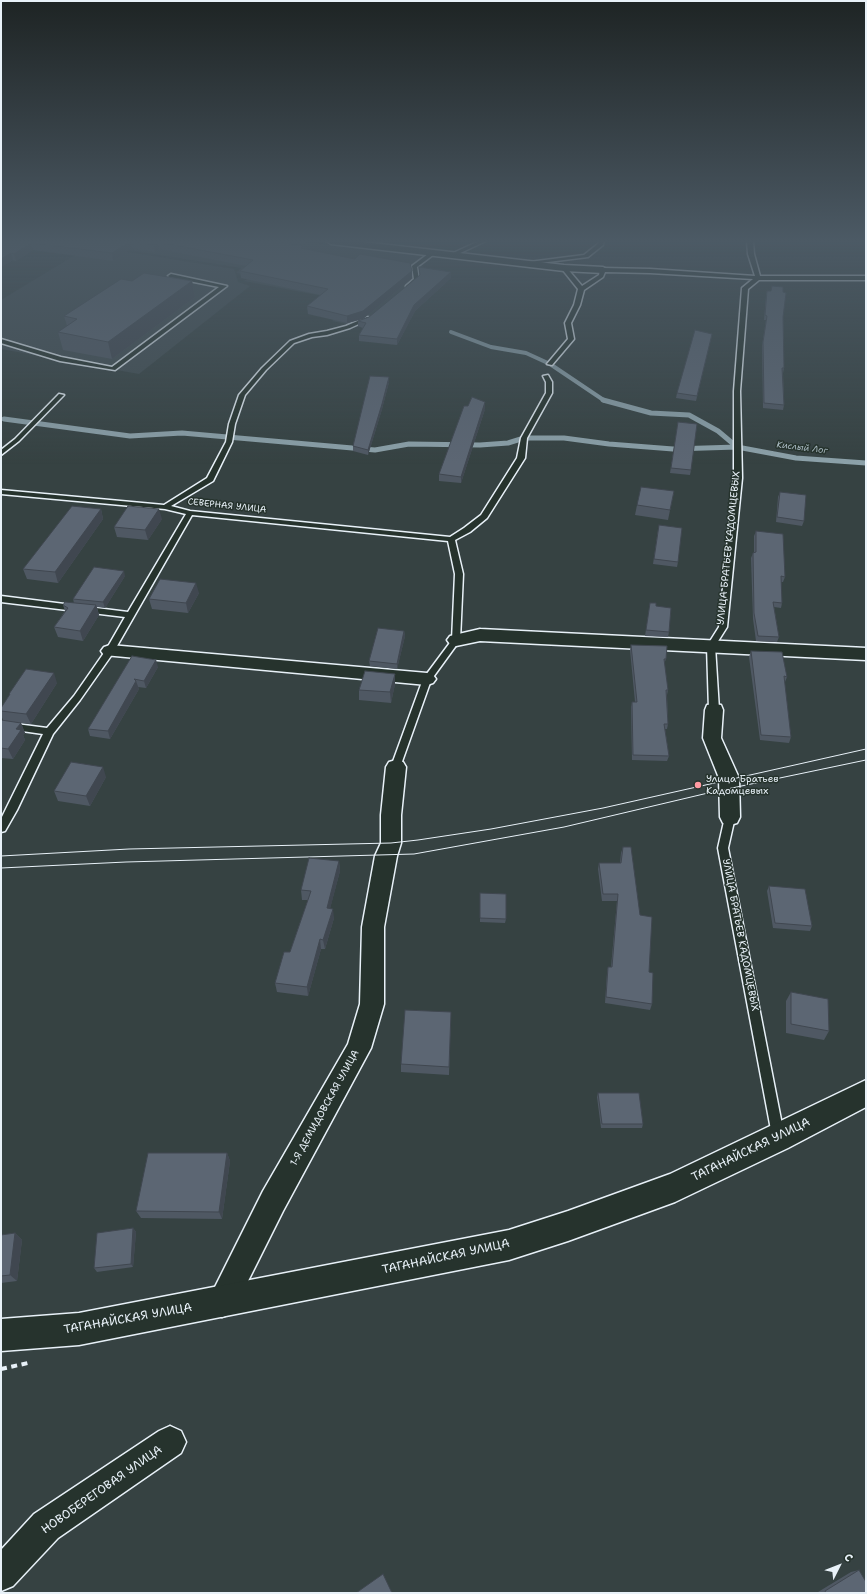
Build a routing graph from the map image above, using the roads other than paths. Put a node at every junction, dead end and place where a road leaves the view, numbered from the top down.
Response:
1 (185, 315) edge
2 (373, 315) edge
3 (572, 315) edge
4 (743, 315) edge
5 (1, 341) edge
6 (550, 364) dead end
7 (546, 376) dead end
8 (61, 395) dead end
9 (1, 453) edge
10 (1, 492) edge
11 (165, 508) junction
12 (190, 513) junction
13 (451, 539) junction
14 (1, 598) edge
15 (131, 615) junction
16 (456, 640) junction
17 (711, 646) junction
18 (110, 651) junction
19 (866, 654) edge
20 (427, 679) junction
21 (714, 710) joint
22 (1, 725) edge
23 (49, 732) junction
24 (396, 767) joint
25 (730, 817) joint
26 (1, 828) edge
27 (866, 1093) edge
28 (778, 1138) junction
29 (222, 1303) junction
30 (1, 1335) edge
31 (170, 1442) dead end
32 (1, 1574) edge

1 - 5 lane
2 - 11 lane
3 - 6 lane
4 - 17 lane, УЛИЦА БРАТЬЕВ КАДОМЦЕВЫХ
7 - 13 lane
8 - 9 lane
10 - 11 lane, СЕВЕРНАЯ УЛИЦА
11 - 12 lane, СЕВЕРНАЯ УЛИЦА
12 - 13 lane, СЕВЕРНАЯ УЛИЦА
12 - 15 lane
13 - 16 lane
14 - 15 lane
15 - 18 lane
16 - 17 street
16 - 20 lane, 1-Я ДЕМИДОВСКАЯ УЛИЦА
17 - 19 street
17 - 21 lane, УЛИЦА БРАТЬЕВ КАДОМЦЕВЫХ
18 - 20 street
18 - 23 lane
20 - 24 lane, 1-Я ДЕМИДОВСКАЯ УЛИЦА
21 - 25 street, УЛИЦА БРАТЬЕВ КАДОМЦЕВЫХ
22 - 23 lane
23 - 26 lane
24 - 29 street, 1-Я ДЕМИДОВСКАЯ УЛИЦА
25 - 28 lane, УЛИЦА БРАТЬЕВ КАДОМЦЕВЫХ
27 - 28 main road, ТАГАНАЙСКАЯ УЛИЦА
28 - 29 main road, ТАГАНАЙСКАЯ УЛИЦА
29 - 30 main road, ТАГАНАЙСКАЯ УЛИЦА
31 - 32 street, НОВОБЕРЕГОВАЯ УЛИЦА

